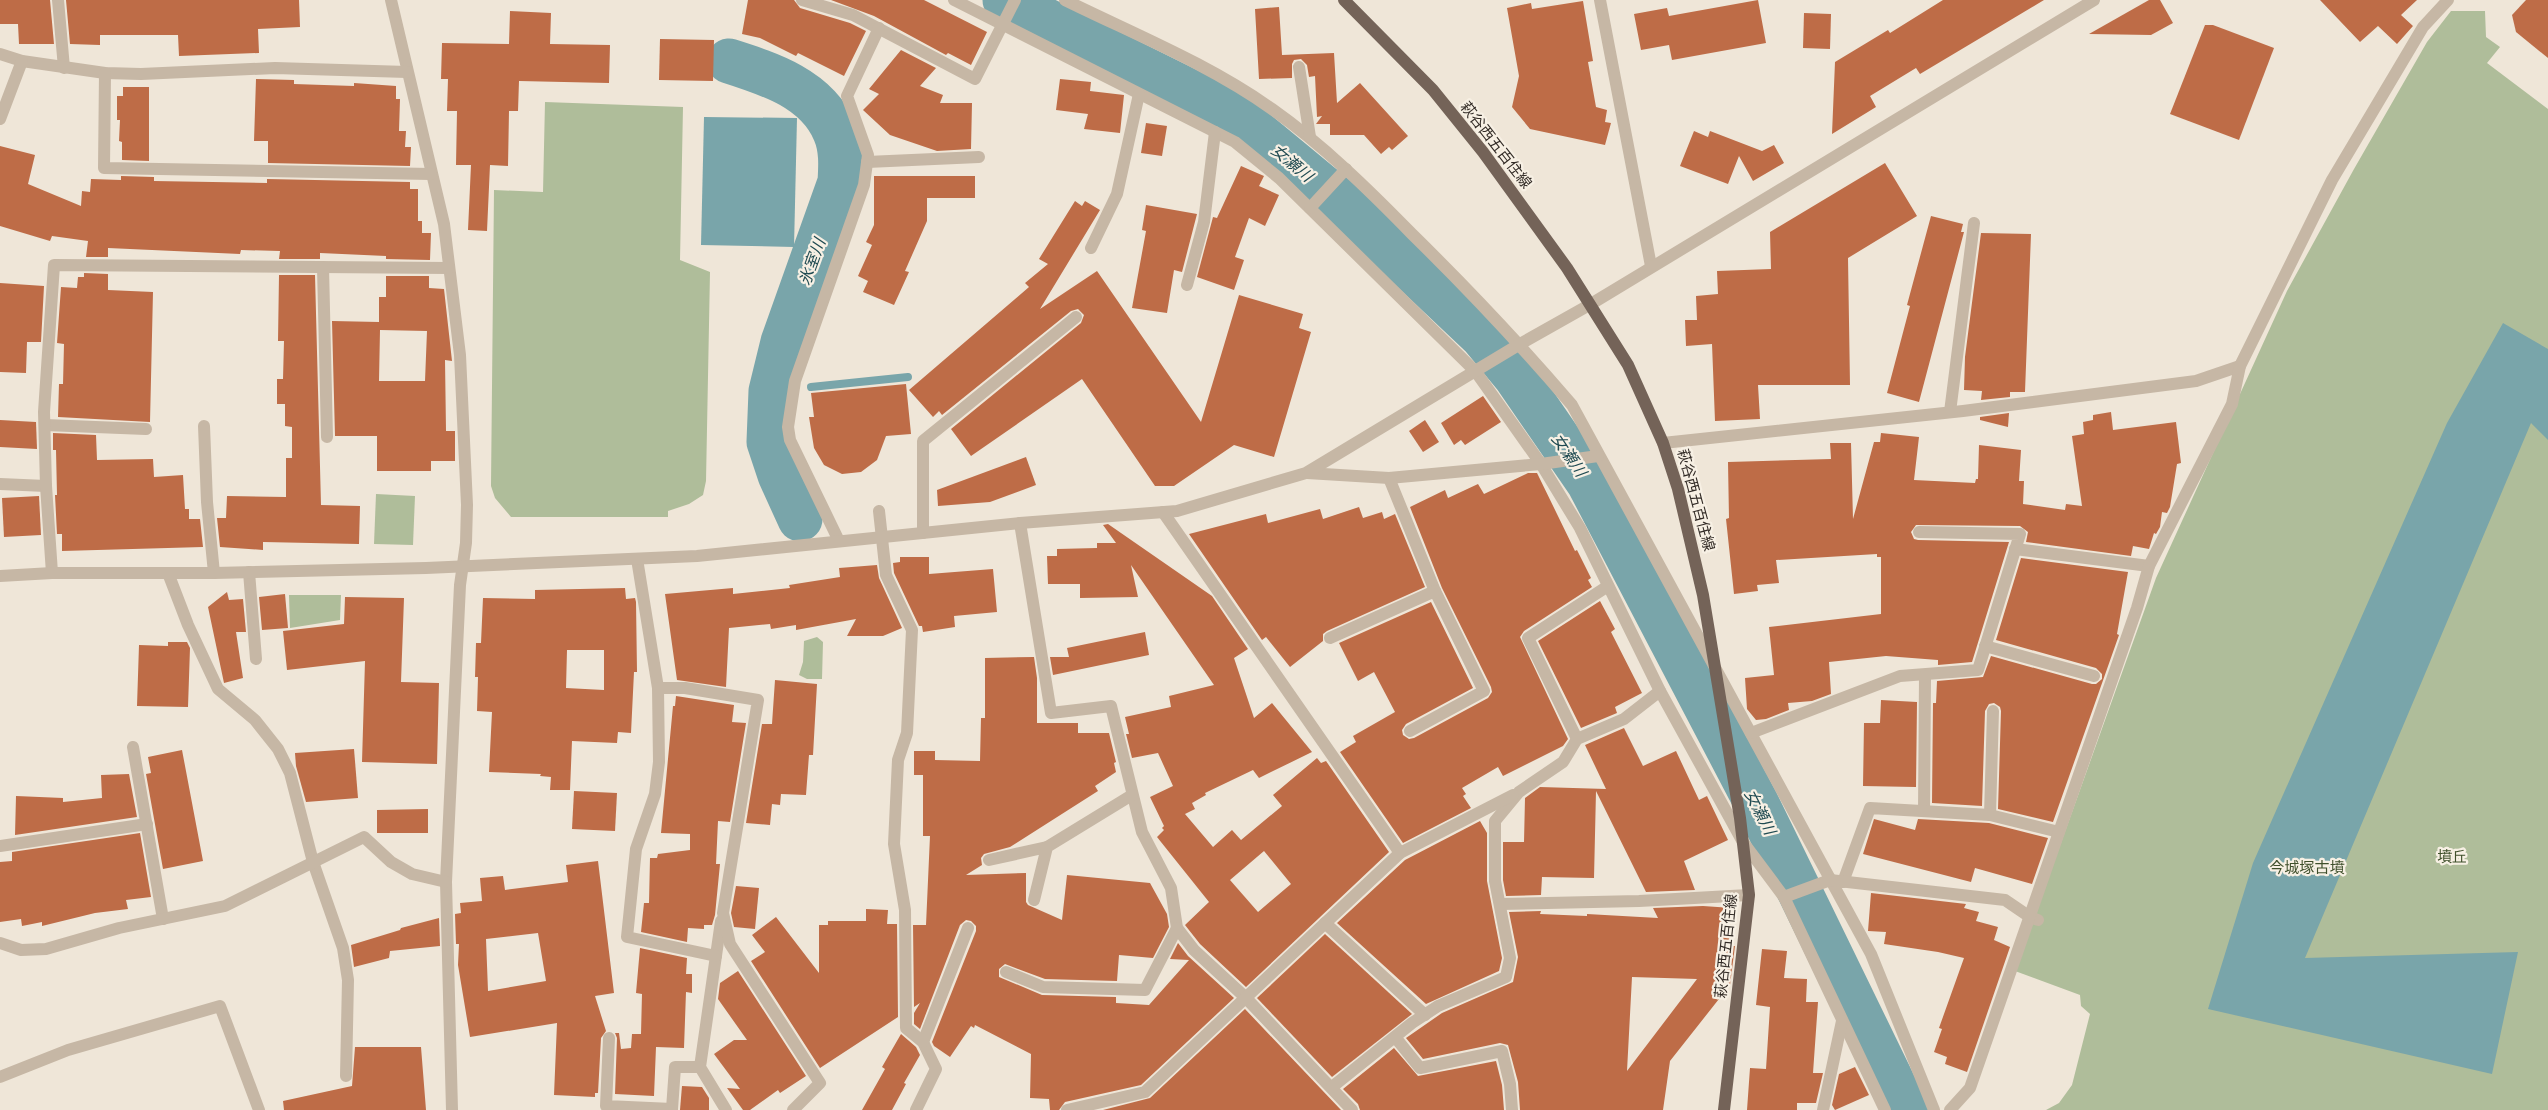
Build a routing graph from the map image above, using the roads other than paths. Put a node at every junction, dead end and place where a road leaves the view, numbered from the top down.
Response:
1 (58, 0) edge
2 (391, 0) edge
3 (802, 0) edge
4 (954, 0) edge
5 (1015, 0) edge
6 (1065, 0) edge
7 (1344, 0) edge
8 (1600, 0) edge
9 (2094, 0) edge
10 (2448, 0) edge
11 (1002, 24) junction
12 (879, 28) junction
13 (0, 54) edge
14 (22, 61) junction
15 (1299, 67) dead end
16 (64, 68) junction
17 (407, 72) junction
18 (105, 73) junction
19 (1140, 94) junction
20 (0, 119) edge
21 (1215, 132) junction
22 (1310, 138) junction
23 (979, 157) dead end
24 (867, 162) junction
25 (1342, 173) junction
26 (431, 174) junction
27 (1314, 204) junction
28 (1974, 223) dead end
29 (1091, 248) dead end
30 (1651, 266) junction
31 (322, 267) junction
32 (449, 268) junction
33 (1188, 285) dead end
34 (1591, 304) junction
35 (1076, 317) dead end
36 (1516, 346) junction
37 (2240, 366) junction
38 (1480, 369) junction
39 (1950, 412) junction
40 (45, 425) junction
41 (204, 426) dead end
42 (146, 428) dead end
43 (327, 436) dead end
44 (1663, 443) junction
45 (1598, 456) junction
46 (1545, 463) junction
47 (1306, 473) junction
48 (1389, 478) junction
49 (0, 484) edge
50 (46, 486) junction
51 (879, 511) dead end
52 (1163, 512) junction
53 (1020, 523) junction
54 (1919, 532) dead end
55 (923, 533) junction
56 (882, 538) junction
57 (840, 541) junction
58 (2015, 549) junction
59 (637, 559) junction
60 (2149, 566) junction
61 (462, 567) junction
62 (249, 572) junction
63 (52, 573) junction
64 (168, 573) junction
65 (214, 573) junction
66 (0, 576) edge
67 (1608, 586) junction
68 (1435, 591) junction
69 (1330, 638) dead end
70 (1985, 646) junction
71 (256, 659) dead end
72 (1717, 670) junction
73 (1924, 676) junction
74 (2094, 676) dead end
75 (658, 688) junction
76 (1660, 691) junction
77 (1993, 711) dead end
78 (1410, 731) dead end
79 (1751, 733) junction
80 (1577, 739) junction
81 (133, 747) dead end
82 (1519, 792) junction
83 (1132, 795) junction
84 (1924, 811) junction
85 (1990, 815) junction
86 (147, 824) junction
87 (2059, 832) junction
88 (1743, 842) junction
89 (0, 846) edge
90 (1047, 847) junction
91 (1400, 854) junction
92 (989, 860) dead end
93 (313, 862) junction
94 (446, 882) junction
95 (1826, 882) junction
96 (1843, 882) junction
97 (1749, 895) junction
98 (1784, 897) junction
99 (1034, 900) dead end
100 (1500, 904) junction
101 (722, 914) junction
102 (2034, 918) junction
103 (163, 920) junction
104 (1325, 922) junction
105 (968, 928) dead end
106 (1176, 928) junction
107 (0, 943) edge
108 (716, 956) junction
109 (1006, 972) dead end
110 (1245, 997) junction
111 (1424, 1015) junction
112 (1842, 1021) junction
113 (1395, 1037) junction
114 (609, 1038) dead end
115 (923, 1042) junction
116 (700, 1067) junction
117 (346, 1076) dead end
118 (0, 1077) edge
119 (1332, 1087) junction
120 (259, 1110) edge
121 (452, 1110) edge
122 (726, 1110) edge
123 (793, 1110) edge
124 (916, 1110) edge
125 (1067, 1110) edge
126 (1352, 1110) edge
127 (1512, 1110) edge
128 (1724, 1110) edge
129 (1823, 1110) edge
130 (1884, 1110) edge
131 (1934, 1110) edge
132 (1950, 1110) edge

1 - 16 street
2 - 17 street
3 - 12 street
4 - 11 street
5 - 11 street
6 - 22 street
7 - 34 main road, 萩谷西五百住線
8 - 30 street
9 - 30 street
10 - 37 street
11 - 12 street
11 - 19 street
12 - 24 street
13 - 14 street
14 - 16 street
14 - 20 street
15 - 22 street
16 - 18 street
17 - 18 street
17 - 26 street
18 - 26 street
19 - 21 street
19 - 29 street
21 - 27 street
21 - 33 street
22 - 25 street
23 - 24 street
24 - 57 street
25 - 27 street
25 - 36 street
26 - 32 street
27 - 38 street
28 - 39 street
30 - 34 street
31 - 32 street
31 - 40 street
31 - 43 street
32 - 61 street
34 - 36 street
34 - 44 main road, 萩谷西五百住線
35 - 55 street
36 - 38 street
36 - 45 street
37 - 39 street
37 - 60 street
38 - 46 street
38 - 47 street
39 - 44 street
40 - 42 street
40 - 50 street
41 - 65 street
44 - 72 main road, 萩谷西五百住線
45 - 46 street
45 - 72 street
46 - 48 street
46 - 67 street
47 - 48 street
47 - 52 street
48 - 68 street
49 - 50 street
50 - 63 street
51 - 56 street
52 - 53 street
52 - 91 street
53 - 55 street
53 - 83 street
54 - 58 street
55 - 56 street
56 - 57 street
56 - 115 street
57 - 59 street
58 - 60 street
58 - 70 street
59 - 61 street
59 - 75 street
60 - 87 street
61 - 62 street
61 - 94 street
62 - 65 street
62 - 71 street
63 - 64 street
63 - 66 street
64 - 65 street
64 - 93 street
67 - 76 street
67 - 80 street
68 - 69 street
68 - 78 street
70 - 73 street
70 - 74 street
72 - 79 street
72 - 88 main road, 萩谷西五百住線
73 - 79 street
73 - 84 street
75 - 101 street
75 - 108 street
76 - 80 street
76 - 88 street
77 - 85 street
79 - 95 street
80 - 82 street
81 - 86 street
82 - 91 street
82 - 100 street
83 - 90 street
83 - 106 street
84 - 85 street
84 - 96 street
85 - 87 street
86 - 89 street
86 - 103 street
87 - 102 street
88 - 97 main road, 萩谷西五百住線
88 - 98 street
90 - 92 street
90 - 99 street
91 - 104 street
93 - 94 street
93 - 103 street
93 - 117 street
94 - 121 street
95 - 96 street
95 - 98 street
95 - 131 street
96 - 102 street
97 - 100 street
97 - 128 main road, 萩谷西五百住線
98 - 112 street
100 - 111 street
101 - 108 street
101 - 123 street
102 - 132 street
103 - 107 street
104 - 110 street
104 - 111 street
105 - 115 street
106 - 109 street
106 - 110 street
108 - 116 street
110 - 119 street
110 - 125 street
111 - 113 street
112 - 129 street
112 - 130 street
113 - 119 street
113 - 127 street
114 - 116 street
115 - 124 street
116 - 122 street
118 - 120 street
119 - 126 street

